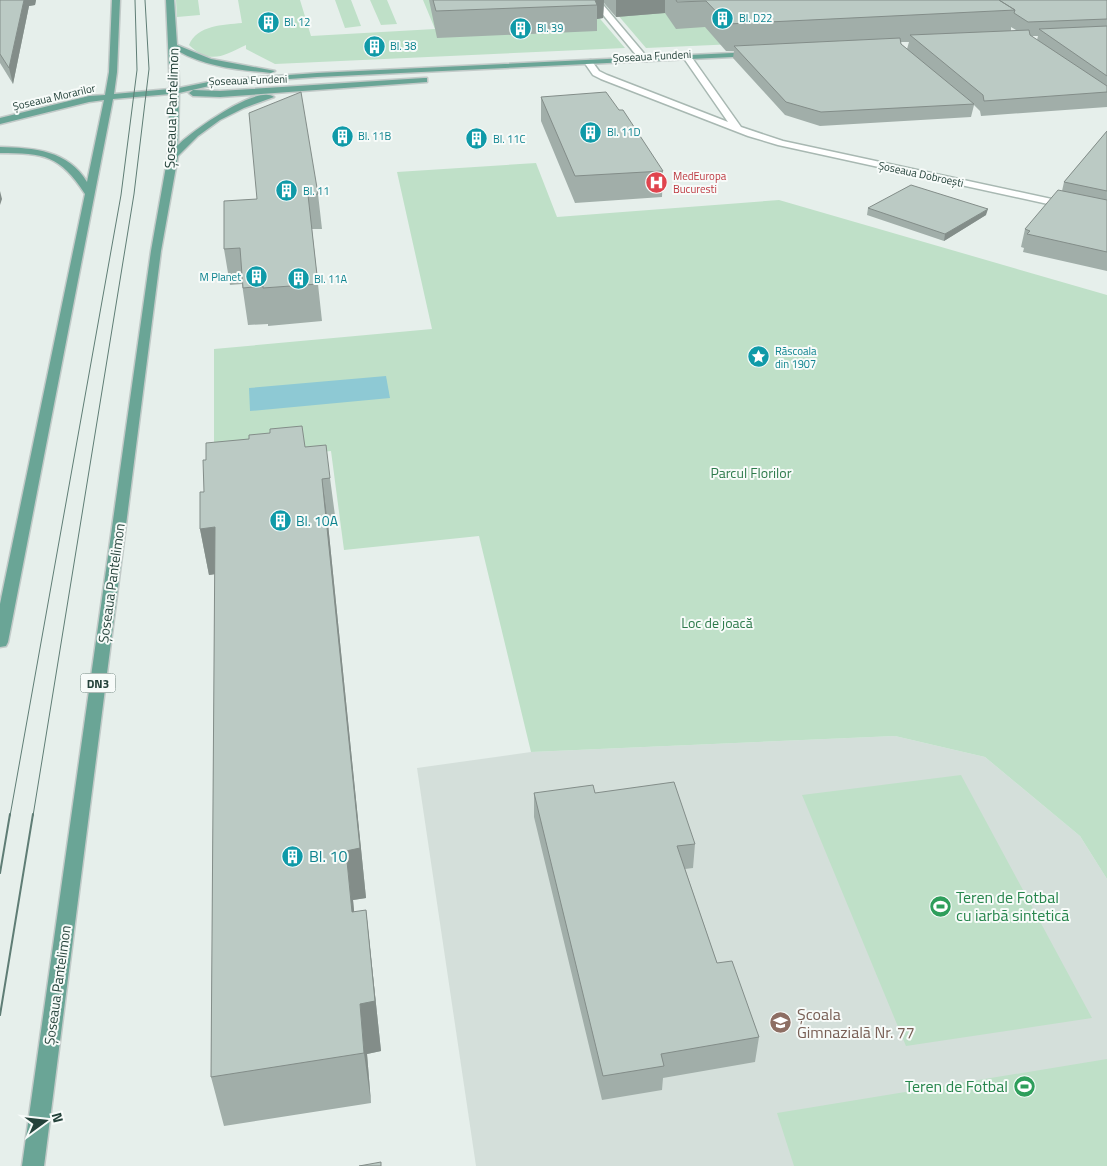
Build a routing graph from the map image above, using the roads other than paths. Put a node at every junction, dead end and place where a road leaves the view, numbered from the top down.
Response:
1 (116, 0) edge
2 (170, 0) edge
3 (595, 0) edge
4 (174, 46) junction
5 (760, 57) edge
6 (644, 60) junction
7 (690, 61) junction
8 (591, 66) junction
9 (317, 75) junction
10 (458, 78) dead end
11 (430, 80) dead end
12 (317, 88) junction
13 (174, 91) junction
14 (109, 97) junction
15 (0, 121) edge
16 (737, 128) junction
17 (0, 150) edge
18 (173, 155) junction
19 (89, 193) junction
20 (1107, 214) edge
21 (0, 642) edge
22 (33, 1166) edge

1 - 14 main road
2 - 4 main road, Șoseaua Pantelimon / DN3
3 - 6 street
4 - 9 main road
4 - 13 main road, Șoseaua Pantelimon / DN3
5 - 7 main road, Șoseaua Fundeni
6 - 7 main road, Șoseaua Fundeni
6 - 8 main road, Șoseaua Fundeni
7 - 8 main road, Șoseaua Fundeni
7 - 16 street
8 - 9 main road, Șoseaua Fundeni
8 - 10 main road, Șoseaua Fundeni
8 - 16 street, Șoseaua Dobroești
9 - 13 main road, Șoseaua Fundeni
11 - 12 main road, Șoseaua Fundeni
12 - 13 main road, Șoseaua Fundeni
12 - 18 main road
13 - 14 main road, Șoseaua Morarilor
13 - 18 main road, Șoseaua Pantelimon / DN3
14 - 15 main road, Șoseaua Morarilor
14 - 19 main road
16 - 20 street, Șoseaua Dobroești
17 - 19 main road
18 - 22 main road, Șoseaua Pantelimon / DN3
19 - 21 main road

